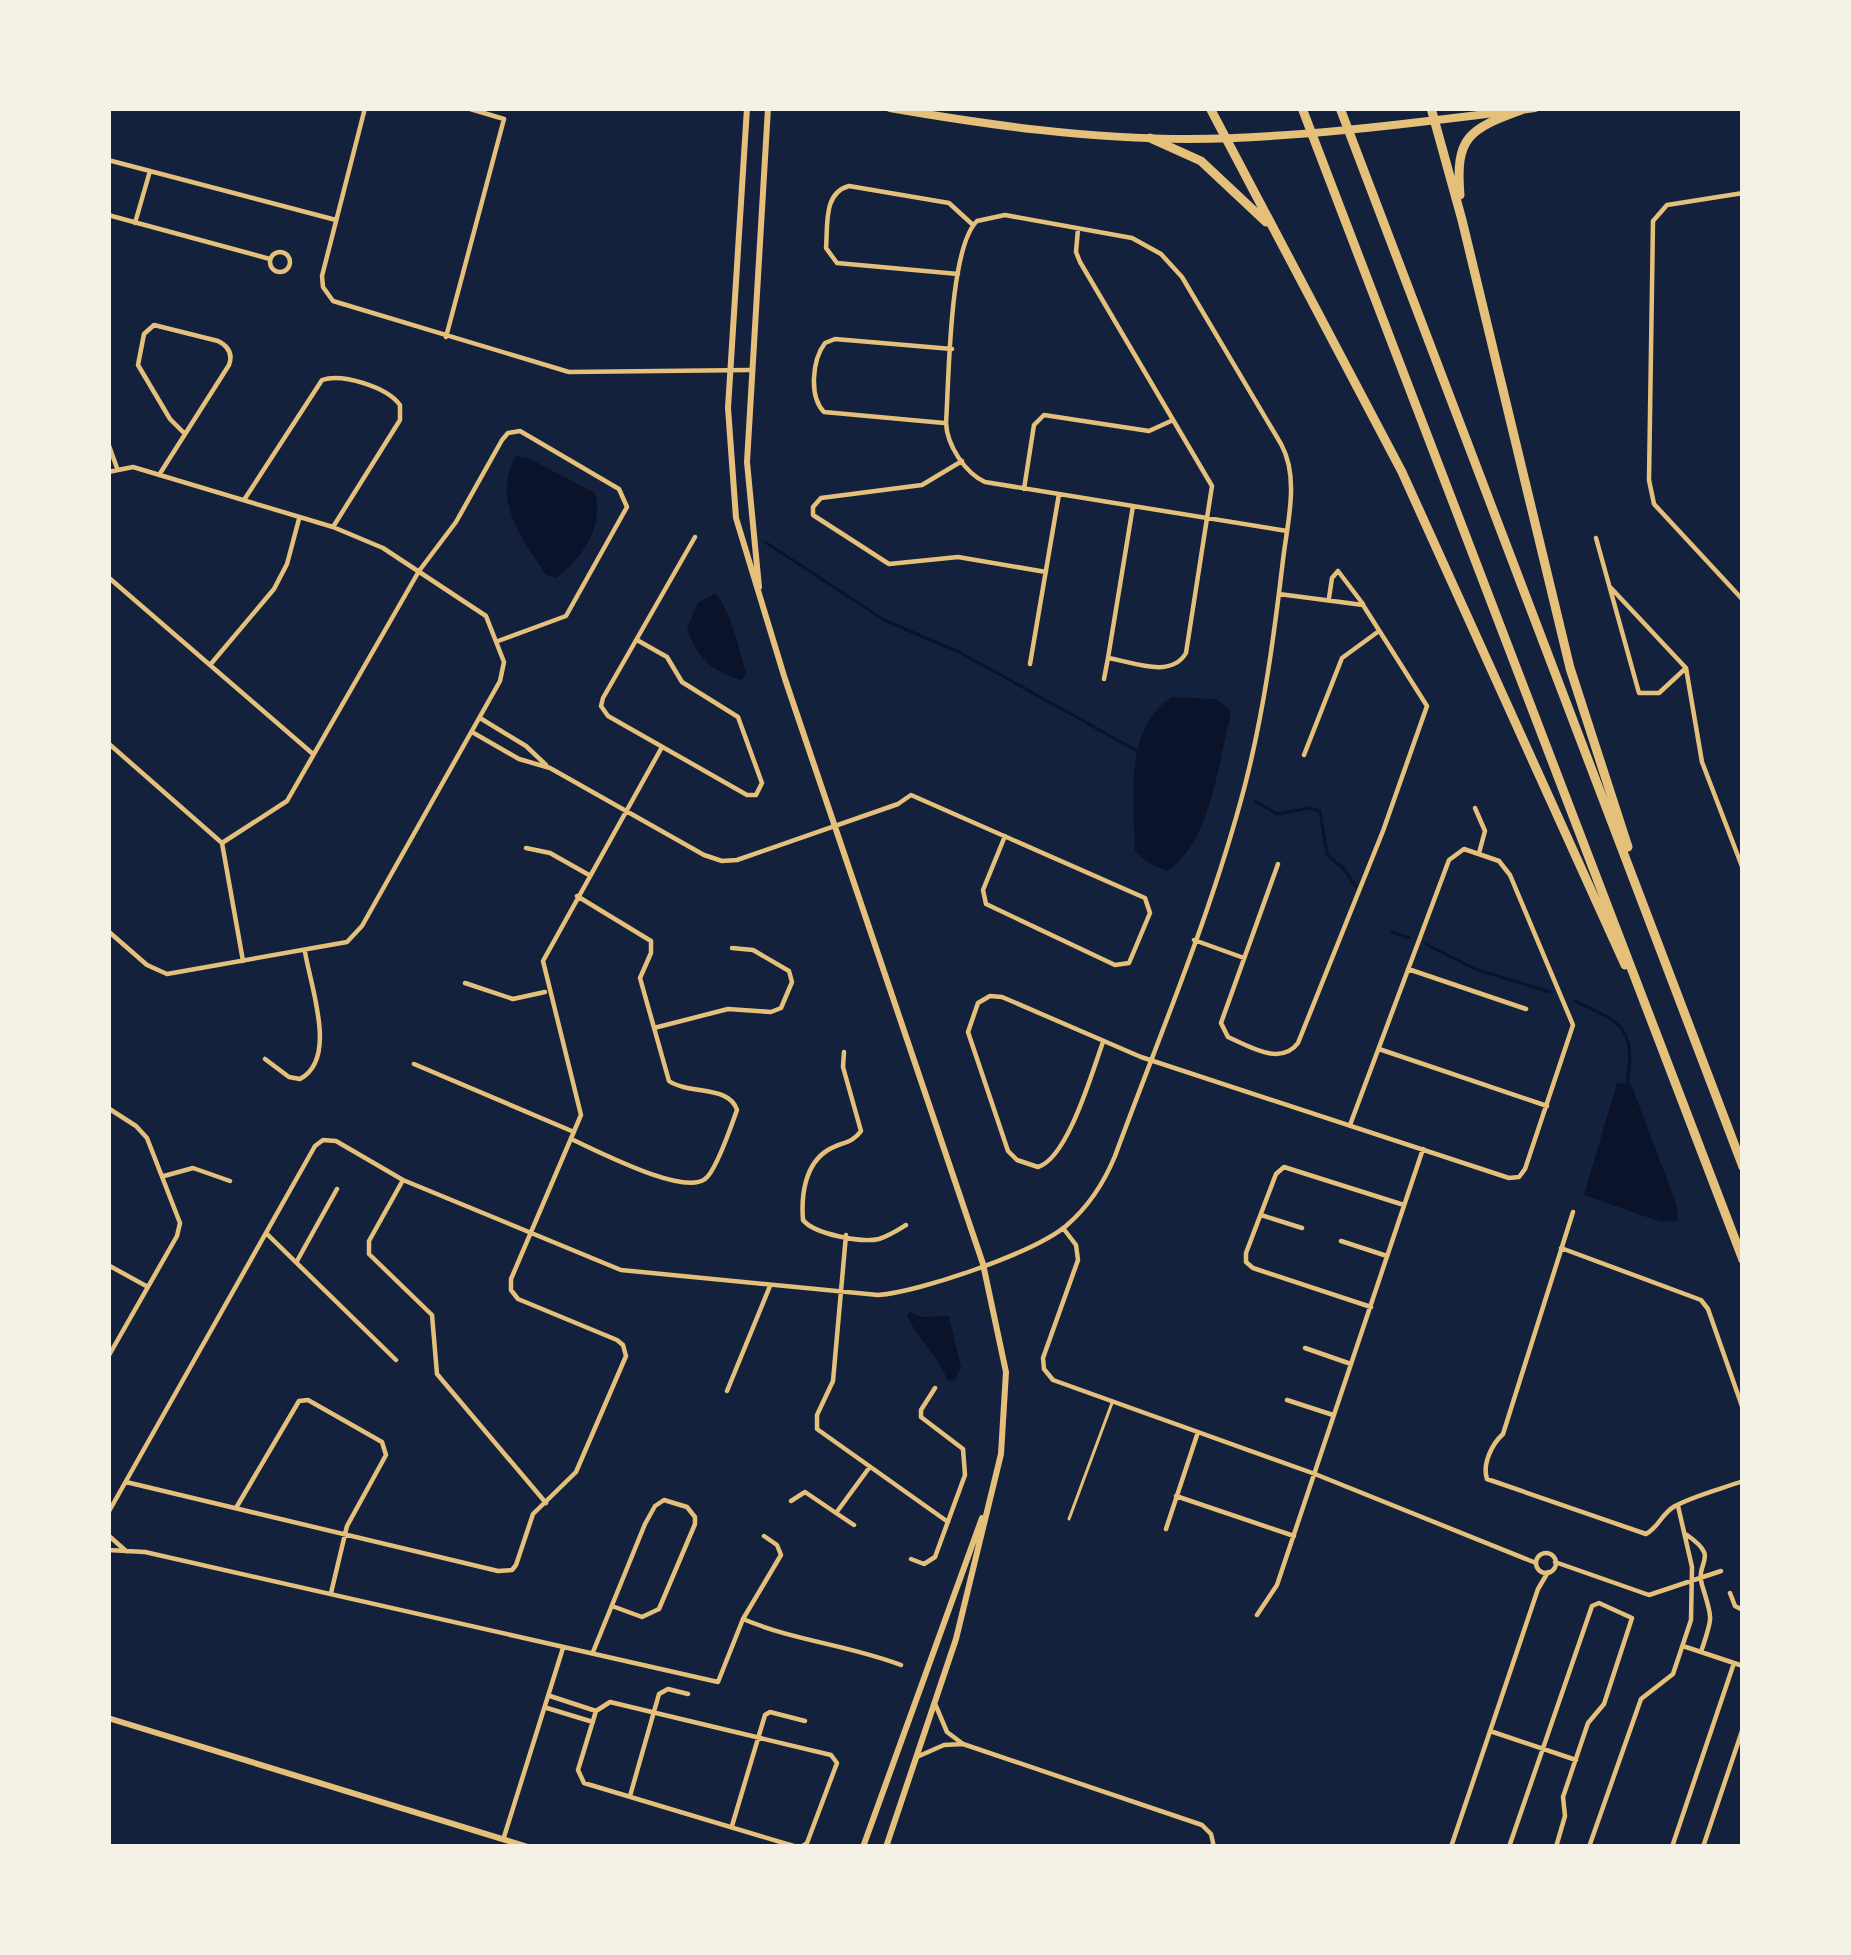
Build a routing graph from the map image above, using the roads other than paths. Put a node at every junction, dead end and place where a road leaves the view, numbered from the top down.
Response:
1 (365, 108) edge
2 (466, 108) edge
3 (747, 108) edge
4 (768, 108) edge
5 (890, 108) edge
6 (1210, 108) edge
7 (1302, 108) edge
8 (1340, 108) edge
9 (1431, 108) edge
10 (1535, 108) edge
11 (1521, 110) edge
12 (1434, 120) junction
13 (1150, 138) junction
14 (1227, 138) junction
15 (108, 160) edge
16 (150, 171) junction
17 (1743, 193) edge
18 (108, 215) edge
19 (336, 220) junction
20 (1462, 220) junction
21 (135, 223) junction
22 (973, 225) junction
23 (1078, 228) junction
24 (1274, 231) junction
25 (270, 259) dead end
26 (958, 274) junction
27 (446, 337) junction
28 (952, 349) junction
29 (751, 370) junction
30 (730, 371) junction
31 (1174, 420) junction
32 (946, 424) junction
33 (185, 434) junction
34 (108, 443) edge
35 (962, 461) junction
36 (117, 468) junction
37 (108, 472) edge
38 (159, 475) junction
39 (1024, 489) junction
40 (1059, 494) junction
41 (244, 500) junction
42 (1133, 506) junction
43 (300, 518) junction
44 (1208, 518) junction
45 (332, 527) junction
46 (1287, 531) junction
47 (694, 537) dead end
48 (1596, 538) dead end
49 (418, 571) junction
50 (1046, 572) junction
51 (108, 577) edge
52 (1611, 588) junction
53 (1279, 594) junction
54 (1328, 598) junction
55 (1743, 601) edge
56 (760, 602) junction
57 (1363, 605) junction
58 (1379, 631) junction
59 (637, 640) junction
60 (497, 641) junction
61 (1108, 658) junction
62 (1030, 664) dead end
63 (210, 665) junction
64 (1686, 668) junction
65 (1104, 680) dead end
66 (480, 718) junction
67 (472, 731) junction
68 (510, 736) junction
69 (108, 742) edge
70 (662, 747) junction
71 (502, 749) junction
72 (314, 754) junction
73 (1304, 755) dead end
74 (550, 769) junction
75 (1475, 808) dead end
76 (625, 811) junction
77 (834, 826) junction
78 (1005, 836) junction
79 (1743, 837) edge
80 (1732, 840) junction
81 (222, 843) junction
82 (526, 848) dead end
83 (1479, 854) junction
84 (1277, 864) dead end
85 (1743, 869) edge
86 (589, 874) junction
87 (577, 896) junction
88 (108, 931) edge
89 (1194, 940) junction
90 (732, 947) dead end
91 (1660, 949) junction
92 (305, 952) junction
93 (1244, 958) junction
94 (244, 963) junction
95 (1408, 969) junction
96 (465, 983) dead end
97 (548, 991) junction
98 (1526, 1009) dead end
99 (1652, 1018) junction
100 (654, 1028) junction
101 (1103, 1042) junction
102 (1379, 1048) junction
103 (844, 1052) dead end
104 (265, 1059) dead end
105 (1151, 1059) junction
106 (414, 1064) dead end
107 (1547, 1106) junction
108 (108, 1108) edge
109 (1351, 1125) junction
110 (573, 1136) junction
111 (1423, 1149) junction
112 (1743, 1167) edge
113 (164, 1176) junction
114 (230, 1180) dead end
115 (403, 1180) junction
116 (337, 1190) dead end
117 (1404, 1205) junction
118 (1573, 1212) dead end
119 (1260, 1215) junction
120 (906, 1225) dead end
121 (1063, 1228) junction
122 (1302, 1228) dead end
123 (266, 1234) junction
124 (531, 1234) junction
125 (846, 1235) junction
126 (1341, 1241) dead end
127 (1561, 1248) junction
128 (1388, 1256) junction
129 (1743, 1260) edge
130 (297, 1261) junction
131 (108, 1264) edge
132 (983, 1264) junction
133 (770, 1286) junction
134 (148, 1287) junction
135 (842, 1292) junction
136 (1370, 1306) junction
137 (1305, 1348) dead end
138 (108, 1357) edge
139 (396, 1360) dead end
140 (1351, 1364) junction
141 (935, 1388) dead end
142 (728, 1391) dead end
143 (1287, 1400) dead end
144 (1113, 1402) junction
145 (1743, 1409) edge
146 (1334, 1415) junction
147 (1198, 1432) junction
148 (869, 1468) junction
149 (1315, 1474) junction
150 (996, 1481) junction
151 (1743, 1481) edge
152 (126, 1482) junction
153 (1176, 1496) junction
154 (791, 1501) dead end
155 (546, 1503) junction
156 (1678, 1505) junction
157 (236, 1508) junction
158 (109, 1513) edge
159 (836, 1514) junction
160 (1069, 1519) dead end
161 (948, 1522) junction
162 (854, 1526) dead end
163 (1166, 1529) dead end
164 (108, 1534) edge
165 (345, 1534) junction
166 (1687, 1535) junction
167 (764, 1536) dead end
168 (1294, 1536) junction
169 (122, 1551) junction
170 (108, 1553) edge
171 (1542, 1554) junction
172 (1522, 1555) junction
173 (911, 1559) dead end
174 (1537, 1565) junction
175 (1552, 1568) junction
176 (1721, 1571) dead end
177 (1700, 1581) junction
178 (1690, 1583) junction
179 (1538, 1589) junction
180 (331, 1593) junction
181 (1730, 1593) dead end
182 (612, 1606) junction
183 (1743, 1610) edge
184 (1257, 1615) dead end
185 (743, 1619) junction
186 (1683, 1646) junction
187 (563, 1648) junction
188 (593, 1652) junction
189 (1701, 1652) junction
190 (1734, 1663) junction
191 (901, 1665) dead end
192 (1743, 1666) edge
193 (688, 1694) dead end
194 (548, 1696) junction
195 (936, 1706) junction
196 (544, 1707) junction
197 (596, 1711) junction
198 (653, 1712) junction
199 (108, 1718) edge
200 (806, 1721) dead end
201 (593, 1722) junction
202 (1743, 1728) edge
203 (1490, 1731) junction
204 (758, 1739) junction
205 (964, 1744) junction
206 (1543, 1749) junction
207 (919, 1756) junction
208 (1576, 1760) junction
209 (630, 1796) junction
210 (732, 1826) junction
211 (503, 1839) junction
212 (528, 1847) edge
213 (799, 1847) edge
214 (863, 1847) edge
215 (886, 1847) edge
216 (1214, 1847) edge
217 (1451, 1847) edge
218 (1509, 1847) edge
219 (1556, 1847) edge
220 (1589, 1847) edge
221 (1672, 1847) edge
222 (1703, 1847) edge

1 - 19 street
2 - 27 street
3 - 30 street
4 - 29 street
5 - 13 main road
6 - 14 highway
7 - 99 highway
8 - 91 highway
9 - 12 highway
10 - 11 main road
11 - 12 main road
11 - 20 highway
12 - 14 main road
12 - 20 highway
13 - 14 main road
13 - 24 highway
14 - 24 highway
15 - 16 street
16 - 19 street
16 - 21 street
17 - 55 street
18 - 21 street
19 - 27 street
20 - 91 highway
21 - 25 street
22 - 23 street
22 - 26 street
22 - 26 street
23 - 31 street
23 - 46 street
24 - 99 highway
26 - 28 street
27 - 30 street
28 - 32 street
28 - 32 street
29 - 30 street
29 - 56 street
30 - 56 street
31 - 39 street
31 - 44 street
32 - 35 street
33 - 33 street
33 - 38 street
34 - 36 street
35 - 39 street
35 - 50 street
36 - 37 street
36 - 38 street
38 - 41 street
39 - 40 street
40 - 42 street
40 - 50 street
41 - 43 street
41 - 45 street
42 - 44 street
42 - 61 street
43 - 45 street
43 - 63 street
44 - 46 street
44 - 61 street
45 - 49 street
46 - 53 street
47 - 59 street
48 - 52 street
49 - 60 street
49 - 60 street
49 - 72 street
50 - 62 street
51 - 63 street
52 - 64 street
52 - 64 street
53 - 54 street
53 - 89 street
54 - 57 street
54 - 57 street
56 - 77 street
57 - 58 street
58 - 73 street
58 - 93 street
59 - 70 street
59 - 70 street
60 - 66 street
61 - 65 street
63 - 72 street
64 - 80 street
66 - 67 street
66 - 68 street
67 - 71 street
67 - 92 street
68 - 71 street
68 - 74 street
69 - 81 street
70 - 76 street
71 - 74 street
72 - 81 street
74 - 76 street
75 - 83 street
76 - 77 street
76 - 86 street
77 - 78 street
77 - 132 street
78 - 78 street
79 - 80 street
80 - 85 street
81 - 94 street
82 - 86 street
83 - 95 street
83 - 107 street
84 - 93 street
86 - 87 street
87 - 97 street
87 - 100 street
88 - 94 street
89 - 93 street
89 - 105 street
90 - 100 street
91 - 112 highway
92 - 94 street
92 - 104 street
95 - 98 street
95 - 102 street
96 - 97 street
97 - 110 street
99 - 129 highway
100 - 110 street
101 - 101 street
101 - 105 street
102 - 107 street
102 - 109 street
103 - 125 street
105 - 109 street
105 - 121 street
106 - 110 street
107 - 111 street
108 - 113 street
109 - 111 street
110 - 124 street
111 - 117 street
113 - 114 street
113 - 134 street
115 - 123 street
115 - 124 street
115 - 155 street
116 - 130 street
117 - 119 street
117 - 128 street
118 - 127 street
119 - 122 street
119 - 136 street
120 - 125 street
121 - 132 street
121 - 144 street
123 - 130 street
123 - 152 street
124 - 133 street
124 - 155 street
125 - 135 street
126 - 128 street
127 - 145 street
127 - 156 street
128 - 136 street
130 - 139 street
131 - 134 street
132 - 135 street
132 - 150 street
133 - 135 street
133 - 142 street
134 - 138 street
135 - 148 street
136 - 140 street
137 - 140 street
140 - 146 street
141 - 161 street
143 - 146 street
144 - 147 street
144 - 160 lane
146 - 149 street
147 - 149 street
147 - 153 street
148 - 159 street
148 - 161 street
149 - 168 street
149 - 172 street
150 - 195 street
150 - 214 street
151 - 156 street
152 - 157 street
152 - 158 street
153 - 163 street
153 - 168 street
154 - 159 street
155 - 165 street
156 - 166 street
157 - 165 street
157 - 165 street
159 - 162 street
161 - 173 street
164 - 169 street
165 - 180 street
166 - 177 street
166 - 178 street
167 - 185 street
168 - 184 street
169 - 170 street
169 - 180 street
171 - 172 street
171 - 174 street
171 - 175 street
172 - 174 street
174 - 175 street
174 - 179 street
175 - 178 street
175 - 179 street
176 - 177 street
177 - 178 street
177 - 189 street
178 - 186 street
179 - 203 street
180 - 187 street
181 - 183 street
182 - 182 street
182 - 188 street
185 - 188 street
185 - 191 street
186 - 189 street
186 - 220 street
187 - 188 street
187 - 194 street
189 - 190 street
190 - 192 street
190 - 221 street
193 - 198 street
194 - 196 street
194 - 197 street
195 - 205 street
195 - 207 street
196 - 201 street
196 - 211 street
197 - 198 street
197 - 201 street
198 - 204 street
198 - 209 street
199 - 211 street
200 - 204 street
201 - 209 street
202 - 222 street
203 - 206 street
203 - 217 street
204 - 210 street
204 - 213 street
205 - 207 street
205 - 216 street
206 - 208 street
206 - 208 street
206 - 218 street
207 - 215 street
208 - 219 street
209 - 210 street
210 - 213 street
211 - 212 street

